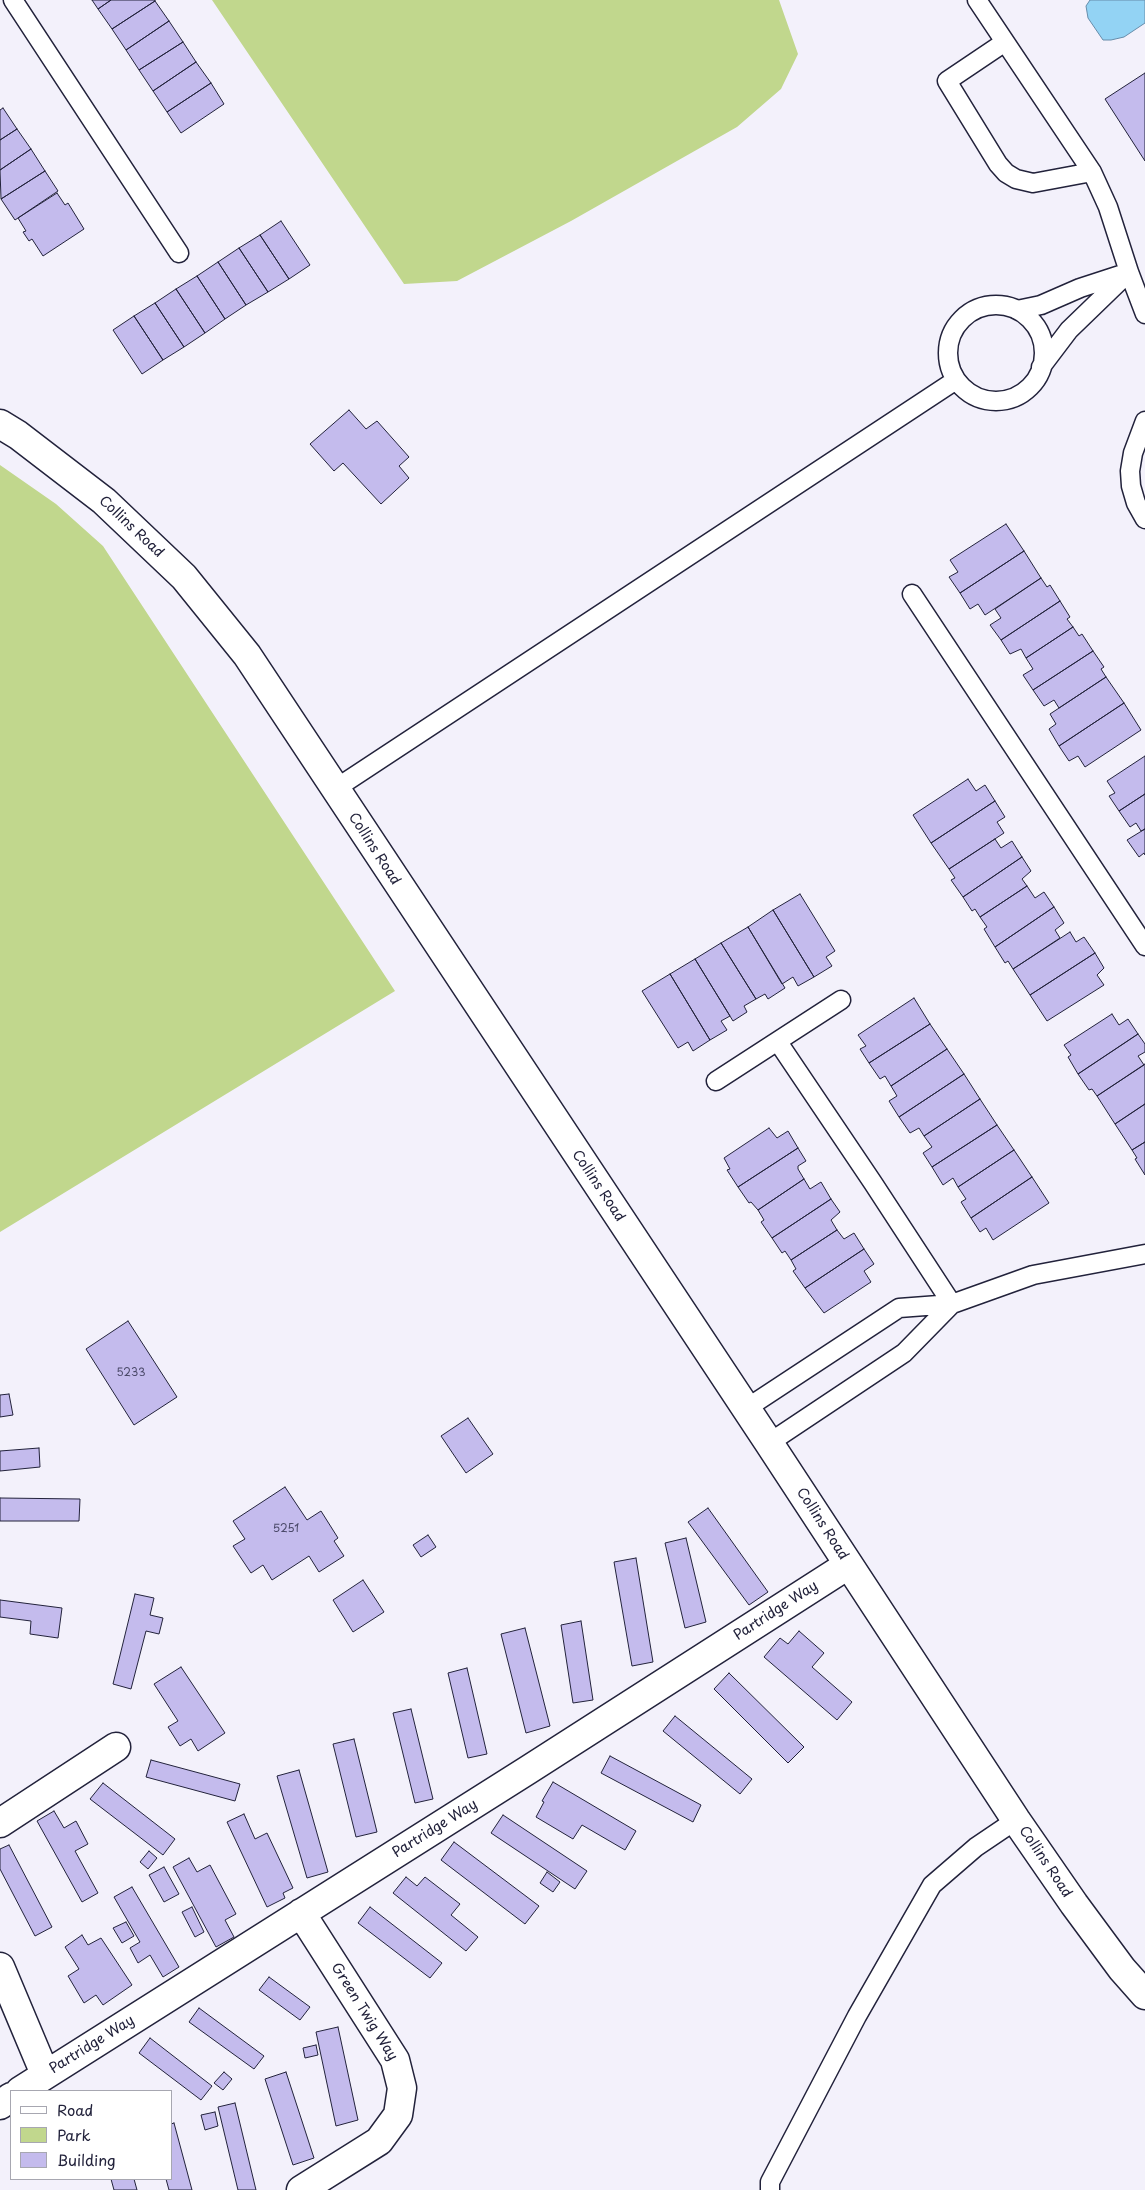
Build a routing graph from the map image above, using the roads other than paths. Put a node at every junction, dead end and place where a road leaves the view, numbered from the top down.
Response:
1 (13, 0) edge
2 (977, 0) edge
3 (1004, 42) junction
4 (1092, 172) junction
5 (179, 253) dead end
6 (1129, 272) junction
7 (1016, 310) junction
8 (1145, 314) edge
9 (1042, 367) junction
10 (956, 380) junction
11 (1145, 421) edge
12 (0, 424) edge
13 (1145, 519) edge
14 (912, 594) dead end
15 (335, 789) junction
16 (1145, 946) edge
17 (841, 1000) dead end
18 (778, 1042) junction
19 (716, 1081) dead end
20 (1145, 1254) edge
21 (952, 1304) junction
22 (746, 1408) junction
23 (769, 1442) junction
24 (848, 1565) junction
25 (116, 1747) dead end
26 (1016, 1820) junction
27 (0, 1823) edge
28 (301, 1913) junction
29 (0, 1967) edge
30 (1145, 1995) edge
31 (45, 2074) junction
32 (21, 2090) edge
33 (302, 2190) edge
34 (770, 2190) edge

1 - 5 lane
2 - 3 lane
3 - 4 lane
3 - 4 lane
4 - 6 lane
6 - 7 lane
6 - 8 lane
6 - 9 lane
7 - 9 lane
7 - 10 lane
9 - 10 lane
10 - 15 lane
11 - 13 lane
12 - 15 street, Collins Road
14 - 16 lane
15 - 22 street, Collins Road
17 - 18 lane
18 - 19 lane
18 - 21 lane
20 - 21 lane
21 - 22 lane
21 - 23 lane
22 - 23 street, Collins Road
23 - 24 street, Collins Road
24 - 26 street, Collins Road
24 - 28 street, Partridge Way
25 - 27 street
26 - 30 street, Collins Road
26 - 34 lane
28 - 31 street, Partridge Way
28 - 33 street, Green Twig Way
29 - 31 street
31 - 32 street, Partridge Way

